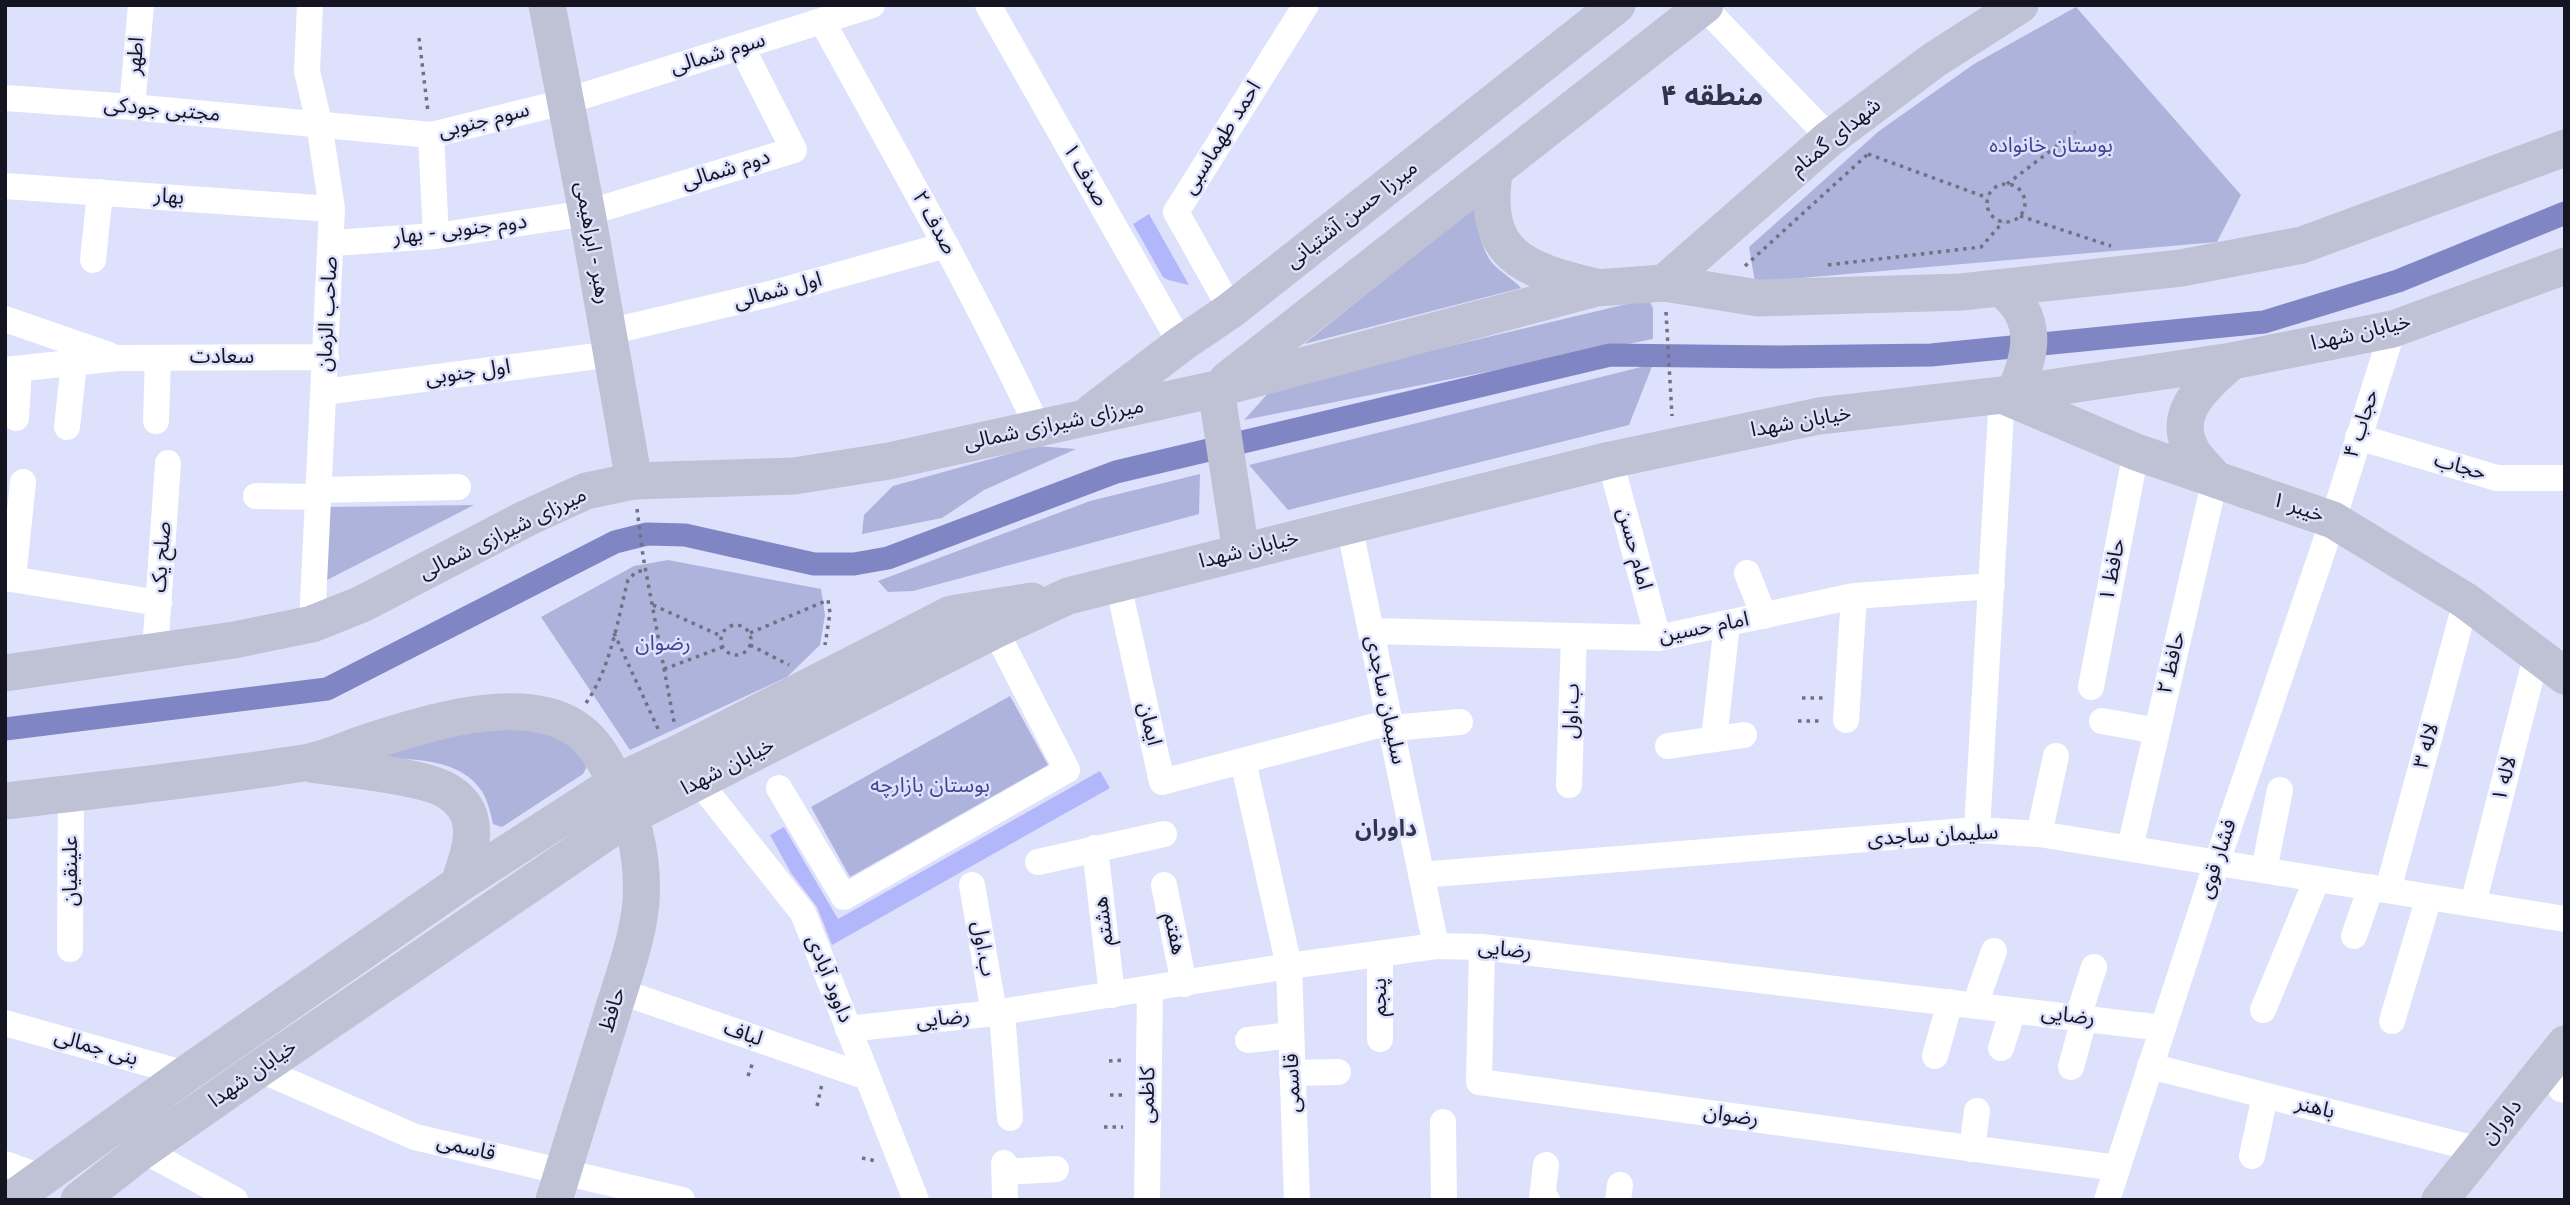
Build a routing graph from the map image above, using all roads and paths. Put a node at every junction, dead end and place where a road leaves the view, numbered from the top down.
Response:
1 (141, 5) edge
2 (310, 5) edge
3 (547, 5) edge
4 (872, 5) edge
5 (988, 5) edge
6 (1306, 5) edge
7 (1617, 5) edge
8 (2020, 5) edge
9 (1704, 6) edge
10 (822, 21) junction
11 (419, 38) dead end
12 (741, 47) junction
13 (5, 98) edge
14 (564, 102) junction
15 (132, 107) junction
16 (319, 123) junction
17 (2075, 132) dead end
18 (431, 135) junction
19 (1830, 138) junction
20 (2565, 148) edge
21 (1494, 172) junction
22 (2007, 184) junction
23 (5, 186) edge
24 (100, 192) junction
25 (1987, 198) junction
26 (332, 209) junction
27 (587, 213) junction
28 (2020, 216) junction
29 (2003, 222) junction
30 (436, 236) junction
31 (332, 243) junction
32 (946, 244) junction
33 (1311, 247) junction
34 (2119, 248) dead end
35 (93, 260) dead end
36 (1745, 266) dead end
37 (1818, 266) dead end
38 (2565, 266) edge
39 (1664, 284) junction
40 (1596, 288) junction
41 (2000, 288) junction
42 (1341, 292) junction
43 (1231, 310) junction
44 (5, 319) edge
45 (2393, 329) junction
46 (1668, 336) dead end
47 (610, 343) junction
48 (1181, 344) junction
49 (326, 357) junction
50 (118, 358) junction
51 (158, 358) junction
52 (2232, 361) junction
53 (74, 363) junction
54 (12, 370) edge
55 (324, 392) junction
56 (2008, 394) junction
57 (1218, 403) junction
58 (16, 418) dead end
59 (1083, 418) junction
60 (156, 421) dead end
61 (67, 426) dead end
62 (1038, 428) junction
63 (2358, 437) junction
64 (1675, 446) junction
65 (2136, 452) junction
66 (1610, 460) junction
67 (168, 463) dead end
68 (2565, 478) edge
69 (2215, 479) junction
70 (634, 481) junction
71 (23, 482) dead end
72 (458, 487) dead end
73 (319, 494) junction
74 (256, 497) dead end
75 (2333, 520) junction
76 (639, 521) dead end
77 (1349, 525) junction
78 (1241, 552) junction
79 (646, 570) junction
80 (1747, 573) dead end
81 (9, 578) edge
82 (1118, 583) junction
83 (1992, 586) junction
84 (1854, 596) junction
85 (828, 600) dead end
86 (2466, 601) junction
87 (159, 603) junction
88 (652, 605) junction
89 (1764, 616) junction
90 (990, 618) junction
91 (312, 624) junction
92 (1727, 624) junction
93 (1371, 631) junction
94 (614, 633) junction
95 (750, 633) junction
96 (721, 636) junction
97 (1574, 636) junction
98 (1658, 638) junction
99 (750, 645) junction
100 (723, 647) junction
101 (155, 651) junction
102 (2551, 665) edge
103 (790, 666) dead end
104 (664, 669) junction
105 (5, 673) edge
106 (2091, 687) dead end
107 (1846, 720) dead end
108 (2102, 721) dead end
109 (1460, 722) dead end
110 (571, 725) junction
111 (1390, 725) junction
112 (2157, 731) junction
113 (1744, 735) dead end
114 (1714, 739) junction
115 (1668, 746) dead end
116 (2056, 756) dead end
117 (681, 758) junction
118 (1243, 761) junction
119 (307, 763) junction
120 (1569, 785) dead end
121 (779, 788) dead end
122 (2280, 790) dead end
123 (71, 793) junction
124 (623, 799) junction
125 (5, 801) edge
126 (1977, 830) junction
127 (1164, 834) dead end
128 (2039, 834) junction
129 (1095, 848) junction
130 (2130, 848) junction
131 (1038, 862) dead end
132 (2217, 862) junction
133 (2263, 870) junction
134 (1421, 875) junction
135 (2318, 879) junction
136 (459, 884) junction
137 (972, 885) dead end
138 (1164, 885) dead end
139 (2379, 889) junction
140 (2429, 897) junction
141 (2473, 904) junction
142 (2565, 919) edge
143 (2354, 936) dead end
144 (1436, 946) junction
145 (1482, 947) junction
146 (70, 949) dead end
147 (1994, 951) dead end
148 (1380, 954) junction
149 (1289, 966) junction
150 (2094, 967) dead end
151 (1185, 984) junction
152 (1150, 990) junction
153 (619, 991) junction
154 (1112, 995) junction
155 (1962, 1004) junction
156 (2013, 1010) junction
157 (2263, 1010) dead end
158 (998, 1012) junction
159 (2081, 1018) junction
160 (2392, 1021) dead end
161 (5, 1023) edge
162 (2162, 1028) junction
163 (848, 1029) junction
164 (1291, 1035) junction
165 (1380, 1039) dead end
166 (1248, 1040) dead end
167 (2565, 1044) edge
168 (2000, 1048) dead end
169 (1935, 1056) dead end
170 (2150, 1066) junction
171 (2071, 1067) dead end
172 (259, 1069) junction
173 (1338, 1072) dead end
174 (1293, 1073) junction
175 (186, 1074) junction
176 (867, 1077) junction
177 (2563, 1087) edge
178 (2265, 1096) junction
179 (1978, 1111) dead end
180 (1010, 1118) dead end
181 (1443, 1122) dead end
182 (1972, 1149) junction
183 (143, 1150) junction
184 (2480, 1150) junction
185 (2252, 1156) dead end
186 (5, 1164) edge
187 (1546, 1165) dead end
188 (2117, 1168) junction
189 (1056, 1169) dead end
190 (41, 1177) junction
191 (558, 1186) edge
192 (11, 1200) edge
193 (79, 1200) edge
194 (236, 1200) edge
195 (682, 1200) edge
196 (916, 1200) edge
197 (1005, 1200) edge
198 (1147, 1200) edge
199 (1297, 1200) edge
200 (1444, 1200) edge
201 (1547, 1200) edge
202 (2107, 1200) edge
203 (2440, 1200) edge
204 (2471, 1200) edge

1 - 15 street, اطهر
2 - 16 street, صاحب الزمان
3 - 14 main road, رهبر - ابراهیمی
4 - 10 street, سوم شمالی
5 - 48 street, صدف ۱
6 - 43 street, احمد طهماسبی
7 - 33 main road, میرزا حسن آشتیانی
8 - 19 main road, شهدای گمنام
9 - 19 street
9 - 21 main road
10 - 12 street, سوم شمالی
10 - 32 street, صدف ۲
11 - 18 path
12 - 14 street, سوم شمالی
12 - 27 street, دوم شمالی
13 - 15 street, مجتبی جودکی
14 - 18 street, سوم جنوبی
14 - 27 main road, رهبر - ابراهیمی
15 - 16 street, مجتبی جودکی
16 - 18 street, سوم جنوبی
16 - 26 street, صاحب الزمان
17 - 22 path
18 - 30 street
19 - 39 main road, شهدای گمنام
20 - 41 main road
21 - 40 main road
21 - 42 main road
22 - 25 path
22 - 28 path
23 - 24 street, بهار
24 - 26 street, بهار
24 - 35 street
25 - 29 path
25 - 36 path
26 - 31 street, صاحب الزمان
27 - 30 street, دوم جنوبی - بهار
27 - 47 main road, رهبر - ابراهیمی
28 - 29 path
28 - 34 path
29 - 37 path
30 - 31 street, دوم جنوبی - بهار
31 - 49 street, صاحب الزمان
32 - 47 street, اول شمالی
32 - 62 street, صدف ۲
33 - 42 main road
33 - 43 main road, میرزا حسن آشتیانی
38 - 45 main road, خیابان شهدا
39 - 40 main road
39 - 41 main road
40 - 57 main road
41 - 56 main road
42 - 57 main road
43 - 48 main road, میرزا حسن آشتیانی
44 - 50 street
45 - 52 main road, خیابان شهدا
45 - 63 street, حجاب ۴
46 - 64 path
47 - 55 street, اول جنوبی
47 - 70 main road, رهبر - ابراهیمی
48 - 59 main road, میرزا حسن آشتیانی
49 - 51 street, سعادت
49 - 55 street, صاحب الزمان
50 - 51 street, سعادت
50 - 53 street
51 - 60 street
52 - 56 main road, خیابان شهدا
52 - 69 main road
53 - 54 street
53 - 61 street
54 - 58 street
55 - 73 street, صاحب الزمان
56 - 64 main road, خیابان شهدا
56 - 65 main road, خیبر ۱
56 - 83 street
57 - 59 main road, میرزای شیرازی شمالی
57 - 78 main road
59 - 62 main road, میرزای شیرازی شمالی
62 - 70 main road, میرزای شیرازی شمالی
63 - 68 street, حجاب
63 - 75 street, حجاب ۴
64 - 66 main road, خیابان شهدا
65 - 69 main road, خیبر ۱
65 - 106 street, حافظ ۱
66 - 77 main road, خیابان شهدا
66 - 98 street, امام حسن
67 - 87 street, صلح یک
69 - 75 main road, خیبر ۱
69 - 112 street, حافظ ۲
70 - 91 main road, میرزای شیرازی شمالی
71 - 81 street
72 - 73 street
73 - 74 street
73 - 91 street, صاحب الزمان
75 - 86 main road, خیبر ۱
75 - 132 street, فشار قوی
76 - 79 path
77 - 78 main road, خیابان شهدا
77 - 93 street, سلیمان ساجدی
78 - 82 main road, خیابان شهدا
79 - 88 path
79 - 94 path
80 - 89 street
81 - 87 street
82 - 90 main road, خیابان شهدا
82 - 118 street, ایمان
83 - 84 street, امام حسین
83 - 126 street
84 - 89 street, امام حسین
84 - 107 street
85 - 95 path
86 - 102 main road, خیبر ۱
86 - 139 street, لاله ۳
87 - 101 street, صلح یک
88 - 96 path
88 - 104 path
89 - 92 street, امام حسین
90 - 117 main road, خیابان شهدا
90 - 121 street
91 - 101 main road, میرزای شیرازی شمالی
92 - 98 street, امام حسین
92 - 114 street
93 - 97 street, امام حسین
93 - 111 street, سلیمان ساجدی
94 - 110 path
94 - 117 path
95 - 96 path
95 - 99 path
96 - 100 path
97 - 98 street, امام حسین
97 - 120 street, ب.اول
99 - 100 path
99 - 103 path
100 - 104 path
101 - 105 main road, میرزای شیرازی شمالی
102 - 141 street, لاله ۱
104 - 117 path
108 - 112 street
109 - 111 street, ایمان
110 - 119 main road
110 - 124 main road
111 - 118 street, ایمان
111 - 134 street, سلیمان ساجدی
112 - 130 street, حافظ ۲
113 - 114 street
114 - 115 street
116 - 128 street
117 - 124 main road, خیابان شهدا
117 - 163 street, داوود آبادی
118 - 149 street
119 - 123 main road
119 - 136 main road
122 - 133 street
123 - 125 main road
123 - 146 street, علینقیان
124 - 136 main road, خیابان شهدا
124 - 153 main road, حافظ
124 - 172 main road, خیابان شهدا
126 - 128 street, سلیمان ساجدی
126 - 134 street, سلیمان ساجدی
127 - 129 street
128 - 130 street, سلیمان ساجدی
129 - 131 street
129 - 154 street, هشتم
130 - 132 street, سلیمان ساجدی
132 - 133 street, سلیمان ساجدی
132 - 162 street, فشار قوی
133 - 135 street, سلیمان ساجدی
134 - 144 street, سلیمان ساجدی
135 - 139 street, سلیمان ساجدی
135 - 157 street
136 - 175 main road, خیابان شهدا
137 - 158 street, ب.اول
138 - 151 street, هفتم
139 - 140 street, سلیمان ساجدی
139 - 143 street, لاله ۳
140 - 141 street, سلیمان ساجدی
140 - 160 street
141 - 142 street, سلیمان ساجدی
144 - 145 street, رضایی
144 - 148 street, رضایی
145 - 155 street, رضایی
145 - 182 street, رضوان
147 - 155 street
148 - 149 street, رضایی
148 - 165 street, پنجم
149 - 151 street, رضایی
149 - 164 street, قاسمی
150 - 159 street
151 - 152 street, رضایی
152 - 154 street, رضایی
152 - 198 street, کاظمی
153 - 176 street, لباف
153 - 191 main road, حافظ
154 - 158 street, رضایی
155 - 156 street, رضایی
155 - 169 street
156 - 159 street, رضایی
156 - 168 street
158 - 163 street, رضایی
158 - 180 street, ب.اول
159 - 162 street, رضایی
159 - 171 street
161 - 175 street, بنی جمالی
162 - 170 street, فشار قوی
163 - 176 street, داوود آبادی
164 - 166 street
164 - 174 street, قاسمی
167 - 184 main road, داوران
170 - 178 street, باهنر
170 - 188 street, فشار قوی
172 - 183 main road, خیابان شهدا
172 - 191 street, قاسمی
173 - 174 street
174 - 199 street, قاسمی
175 - 190 main road, خیابان شهدا
176 - 196 street, داوود آبادی
177 - 204 main road, داوران
178 - 184 street, باهنر
178 - 185 street
179 - 182 street
181 - 200 street
182 - 188 street, رضوان
183 - 193 main road, خیابان شهدا
183 - 194 street
184 - 203 main road, داوران
186 - 190 street
187 - 201 street
188 - 202 street, فشار قوی
189 - 197 street
190 - 192 main road, خیابان شهدا
191 - 195 street, قاسمی

